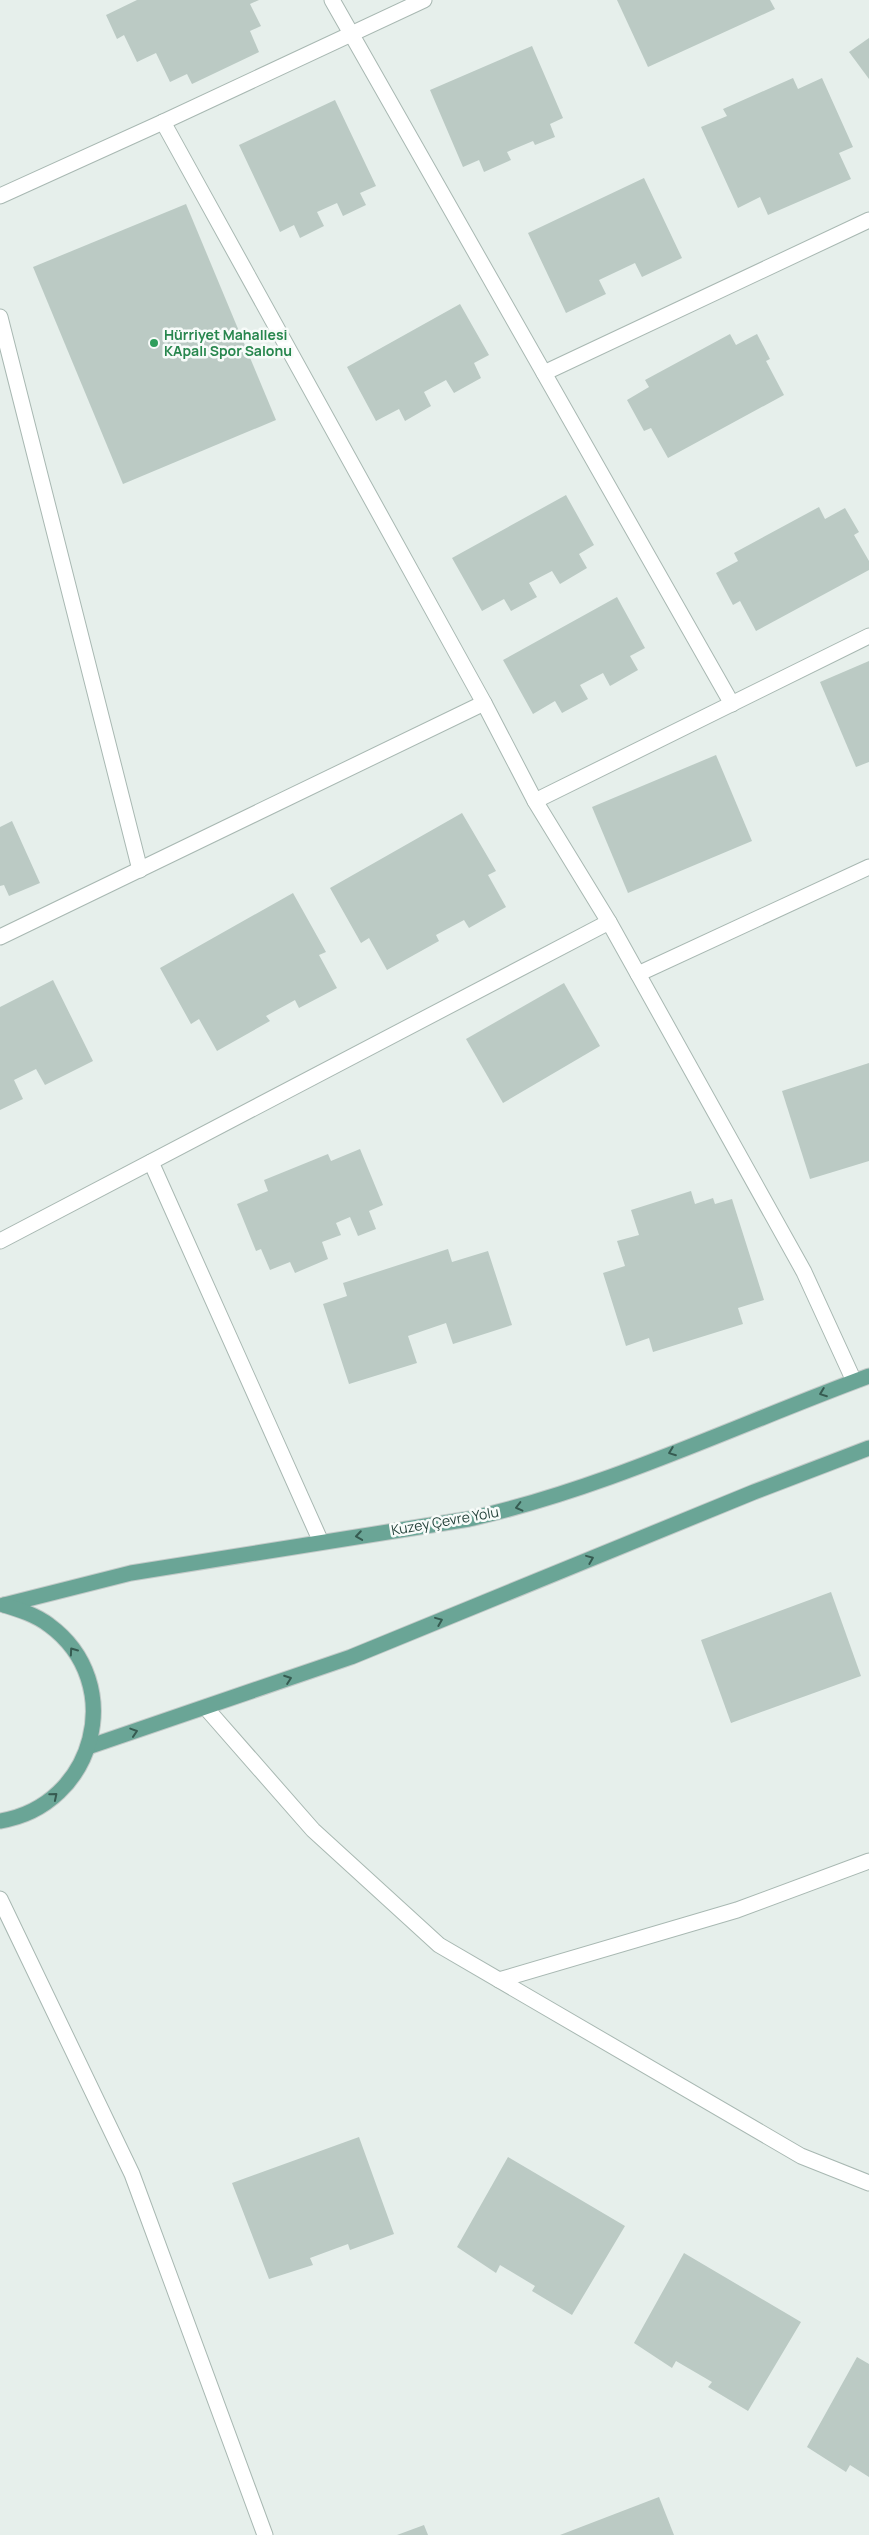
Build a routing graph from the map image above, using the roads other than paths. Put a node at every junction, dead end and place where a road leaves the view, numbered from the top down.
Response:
1 (332, 0) edge
2 (424, 0) edge
3 (352, 35) junction
4 (164, 122) junction
5 (0, 196) edge
6 (869, 220) edge
7 (0, 317) edge
8 (544, 373) junction
9 (869, 636) edge
10 (484, 703) junction
11 (732, 704) junction
12 (535, 801) junction
13 (869, 867) edge
14 (140, 870) junction
15 (609, 922) junction
16 (0, 937) edge
17 (638, 974) junction
18 (150, 1162) junction
19 (0, 1240) edge
20 (869, 1376) edge
21 (854, 1381) junction
22 (869, 1448) edge
23 (321, 1542) junction
24 (2, 1605) edge
25 (206, 1708) junction
26 (88, 1748) junction
27 (0, 1821) edge
28 (869, 1861) edge
29 (0, 1899) edge
30 (499, 1980) junction
31 (869, 2183) edge
32 (265, 2535) edge

1 - 3 street
2 - 3 street
3 - 4 street
3 - 8 street
4 - 5 street
4 - 10 street
6 - 8 street
7 - 14 street
8 - 11 street
9 - 11 street
10 - 12 street
10 - 14 street
11 - 12 street
12 - 15 street
13 - 17 street
14 - 16 street
15 - 17 street
15 - 18 street
17 - 21 street
18 - 19 street
18 - 23 street
20 - 21 main road, Kuzey Çevre Yolu
21 -> 23 main road, Kuzey Çevre Yolu
25 -> 22 main road
23 - 24 main road, Kuzey Çevre Yolu
26 -> 24 main road
26 -> 25 main road
25 - 30 street
27 -> 26 main road
28 - 30 street
29 - 32 street
30 - 31 street

